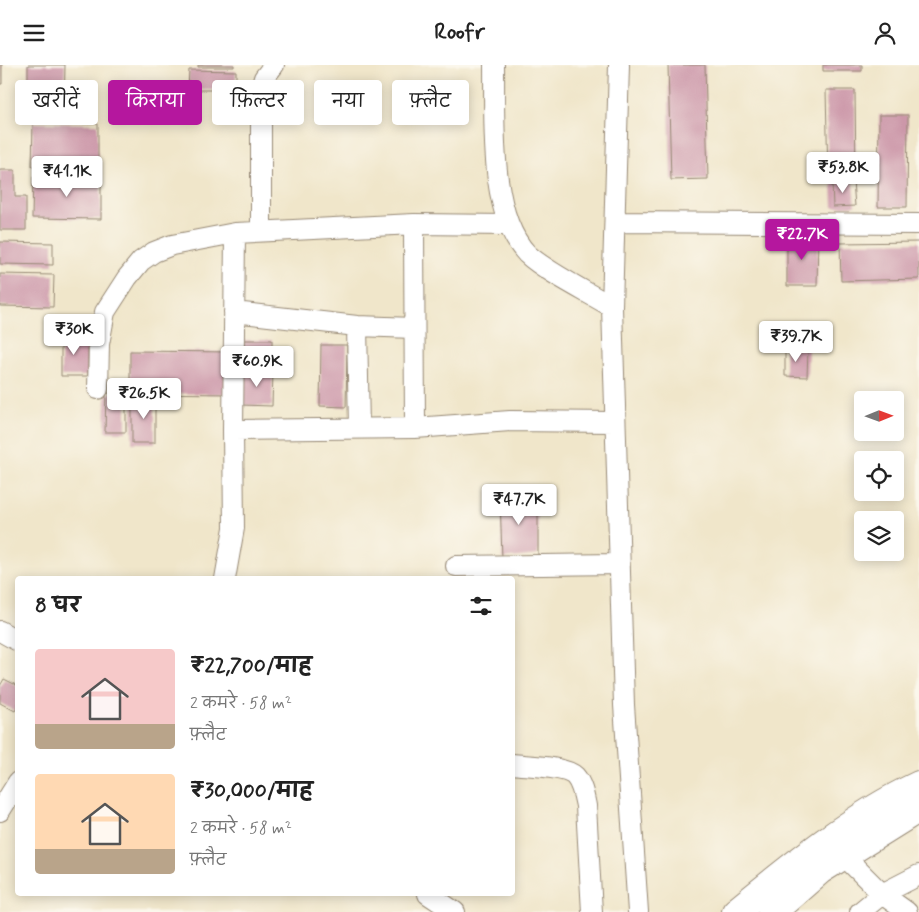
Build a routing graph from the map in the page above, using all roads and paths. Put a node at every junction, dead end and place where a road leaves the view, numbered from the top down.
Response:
1 (274, 65) edge
2 (494, 65) edge
3 (619, 65) edge
4 (615, 222) junction
5 (414, 224) junction
6 (919, 224) edge
7 (508, 225) junction
8 (261, 230) junction
9 (234, 233) junction
10 (612, 307) junction
11 (234, 312) junction
12 (357, 326) junction
13 (414, 328) junction
14 (98, 389) dead end
15 (616, 422) junction
16 (359, 428) junction
17 (415, 428) junction
18 (233, 430) junction
19 (619, 565) junction
20 (456, 566) dead end
21 (226, 576) edge
22 (0, 631) edge
23 (15, 639) edge
24 (515, 764) edge
25 (919, 785) edge
26 (15, 787) edge
27 (919, 808) edge
28 (0, 811) edge
29 (836, 848) junction
30 (919, 875) edge
31 (882, 894) junction
32 (431, 896) edge
33 (455, 912) edge
34 (592, 912) edge
35 (638, 912) edge
36 (736, 912) edge
37 (772, 912) edge
38 (860, 912) edge
39 (907, 912) edge

1 - 8 street
2 - 7 street
3 - 4 street
4 - 6 street
4 - 10 street
5 - 7 street
5 - 8 street
5 - 13 street
7 - 10 street
8 - 9 street
9 - 11 street
9 - 14 street
10 - 15 street
11 - 12 street
11 - 18 street
12 - 13 street
12 - 16 street
13 - 17 street
15 - 17 street
15 - 19 street
16 - 17 street
16 - 18 street
18 - 21 street
19 - 20 street
19 - 35 street
22 - 23 street
24 - 34 street
25 - 29 highway
26 - 28 street
27 - 29 highway
29 - 31 street
29 - 36 highway
29 - 37 highway
30 - 31 street
31 - 38 street
31 - 39 street
32 - 33 street

